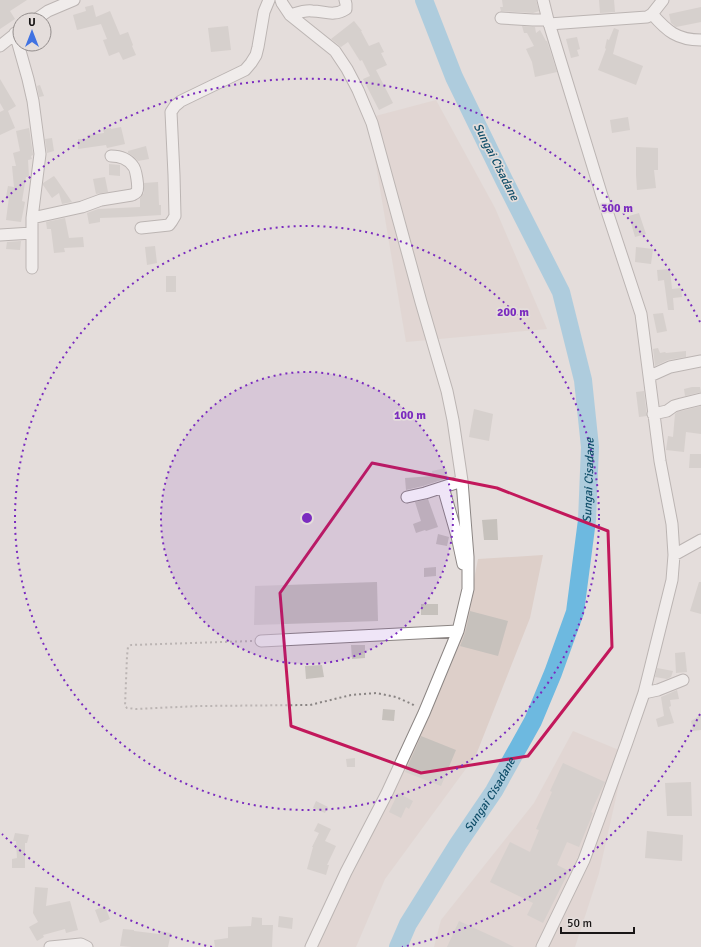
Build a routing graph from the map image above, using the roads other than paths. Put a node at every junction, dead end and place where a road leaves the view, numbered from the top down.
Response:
1 (74, 0) edge
2 (269, 0) edge
3 (281, 0) edge
4 (345, 0) edge
5 (543, 0) edge
6 (663, 0) edge
7 (47, 12) edge
8 (652, 14) junction
9 (290, 15) junction
10 (501, 18) dead end
11 (549, 22) junction
12 (12, 35) edge
13 (701, 40) edge
14 (0, 46) edge
15 (22, 52) edge
16 (111, 156) dead end
17 (32, 218) junction
18 (141, 228) dead end
19 (32, 233) junction
20 (0, 235) edge
21 (32, 268) dead end
22 (701, 361) edge
23 (650, 376) junction
24 (701, 399) edge
25 (654, 414) junction
26 (462, 481) junction
27 (443, 487) junction
28 (407, 497) dead end
29 (701, 540) edge
30 (674, 555) junction
31 (468, 589) junction
32 (458, 631) junction
33 (261, 641) road end
34 (683, 680) dead end
35 (644, 693) junction
36 (50, 947) edge
37 (87, 947) edge
38 (311, 947) edge
39 (542, 947) edge

1 - 7 street
2 - 18 street
3 - 9 street
4 - 9 street
5 - 11 street
6 - 8 street
8 - 11 street
8 - 13 street
9 - 26 street
10 - 11 street
11 - 23 street
12 - 14 street
15 - 17 street
16 - 17 street
17 - 19 street
19 - 20 street
19 - 21 street
22 - 23 street
23 - 25 street
24 - 25 street
25 - 30 street
26 - 27 street
26 - 31 street
27 - 28 street
27 - 31 street
29 - 30 street
30 - 35 street
31 - 32 street
32 - 33 street
32 - 38 street
34 - 35 street
35 - 39 street
36 - 37 street

